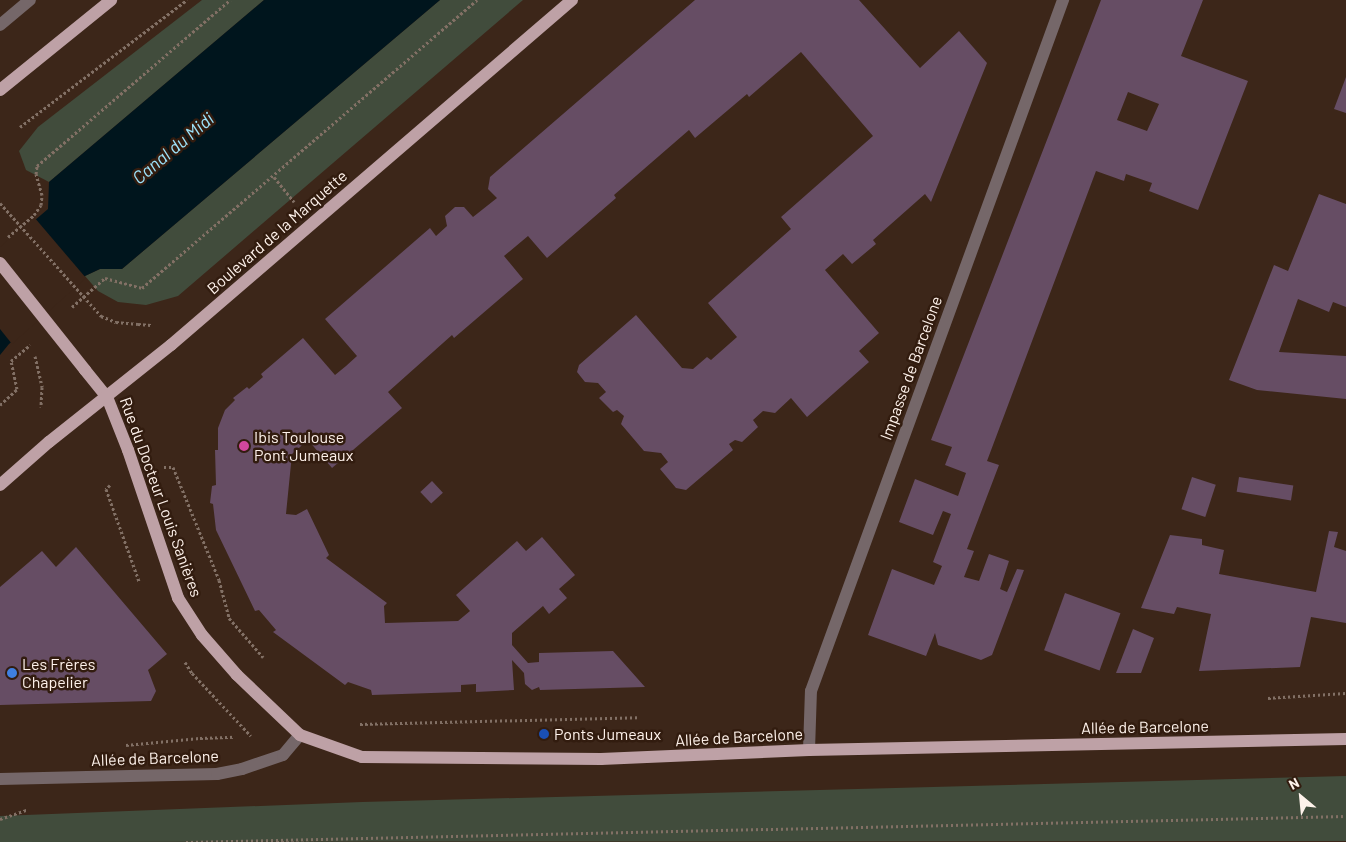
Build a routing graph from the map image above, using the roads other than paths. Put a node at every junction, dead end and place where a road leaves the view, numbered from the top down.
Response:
1 (112, 0) edge
2 (572, 0) edge
3 (1063, 0) edge
4 (26, 2) edge
5 (0, 25) edge
6 (0, 90) edge
7 (0, 263) edge
8 (107, 397) junction
9 (0, 484) edge
10 (300, 735) junction
11 (1346, 739) edge
12 (809, 750) junction
13 (0, 779) edge

1 - 6 main road
2 - 8 main road, Boulevard de la Marquette
3 - 12 street, Impasse de Barcelone
4 - 5 street
7 - 8 main road, Rue du Docteur Louis Sanières, bridge
8 - 9 main road, Boulevard de la Marquette
8 - 10 main road, Rue du Docteur Louis Sanières
10 - 12 main road, Allée de Barcelone
10 - 13 street, Allée de Barcelone
11 - 12 main road, Allée de Barcelone

